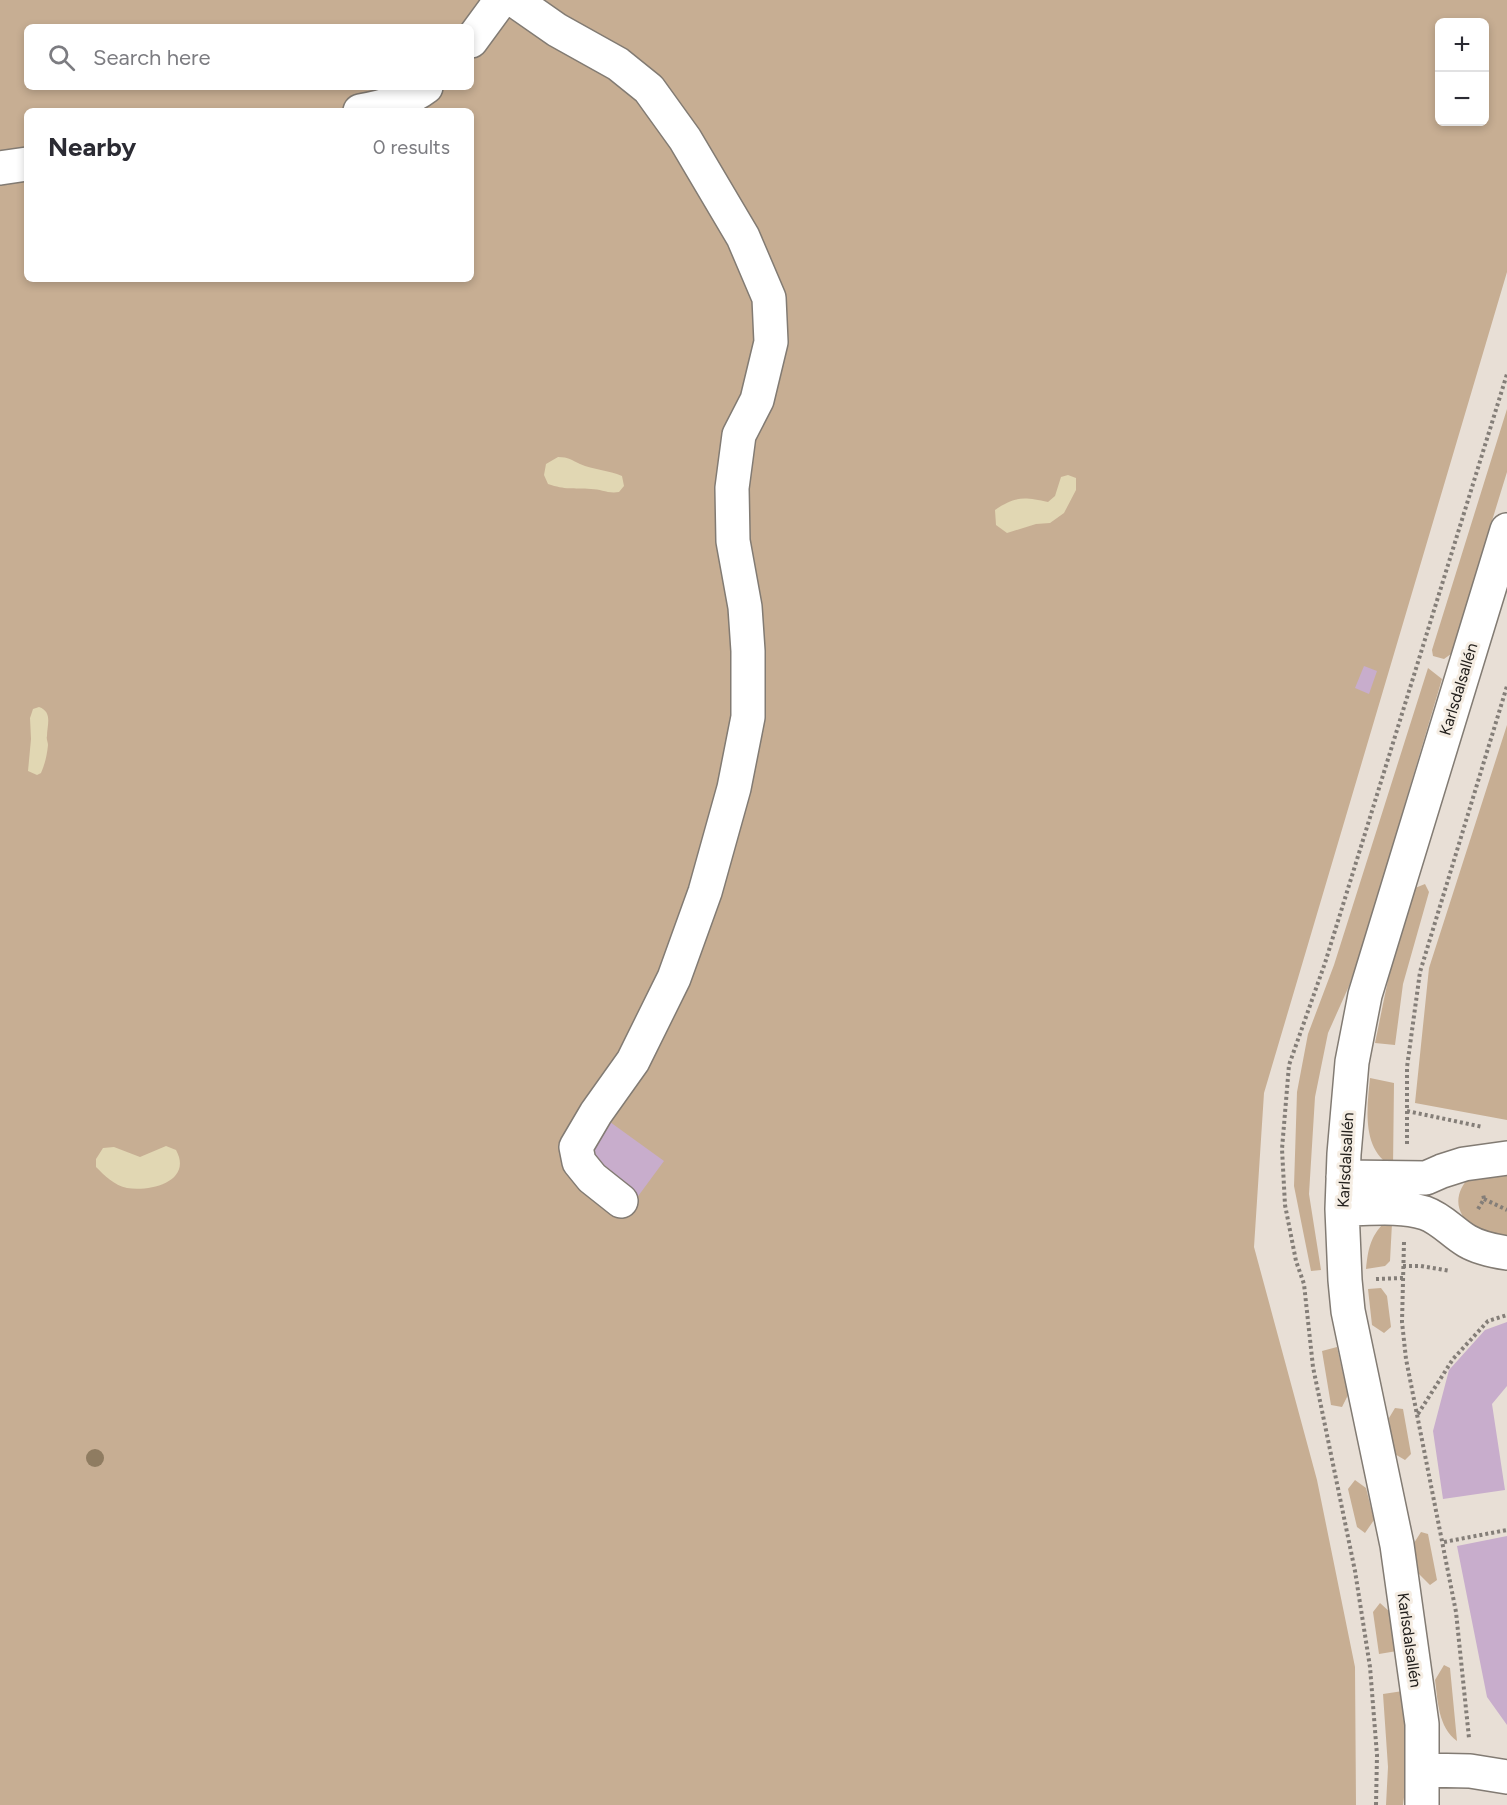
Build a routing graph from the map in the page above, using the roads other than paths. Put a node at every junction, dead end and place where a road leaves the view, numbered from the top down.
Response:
1 (501, 0) edge
2 (514, 0) edge
3 (474, 37) edge
4 (422, 90) edge
5 (376, 108) edge
6 (24, 164) edge
7 (0, 168) edge
8 (1507, 530) edge
9 (1507, 1158) edge
10 (1343, 1193) junction
11 (621, 1201) dead end
12 (1507, 1254) edge
13 (1423, 1770) junction
14 (1507, 1778) edge
15 (1422, 1805) edge

1 - 3 street
2 - 11 street
4 - 5 street
6 - 7 street
8 - 10 street, Karlsdalsallén
9 - 10 street
10 - 12 street
10 - 13 street, Karlsdalsallén
13 - 14 street
13 - 15 street, Karlsdalsallén

